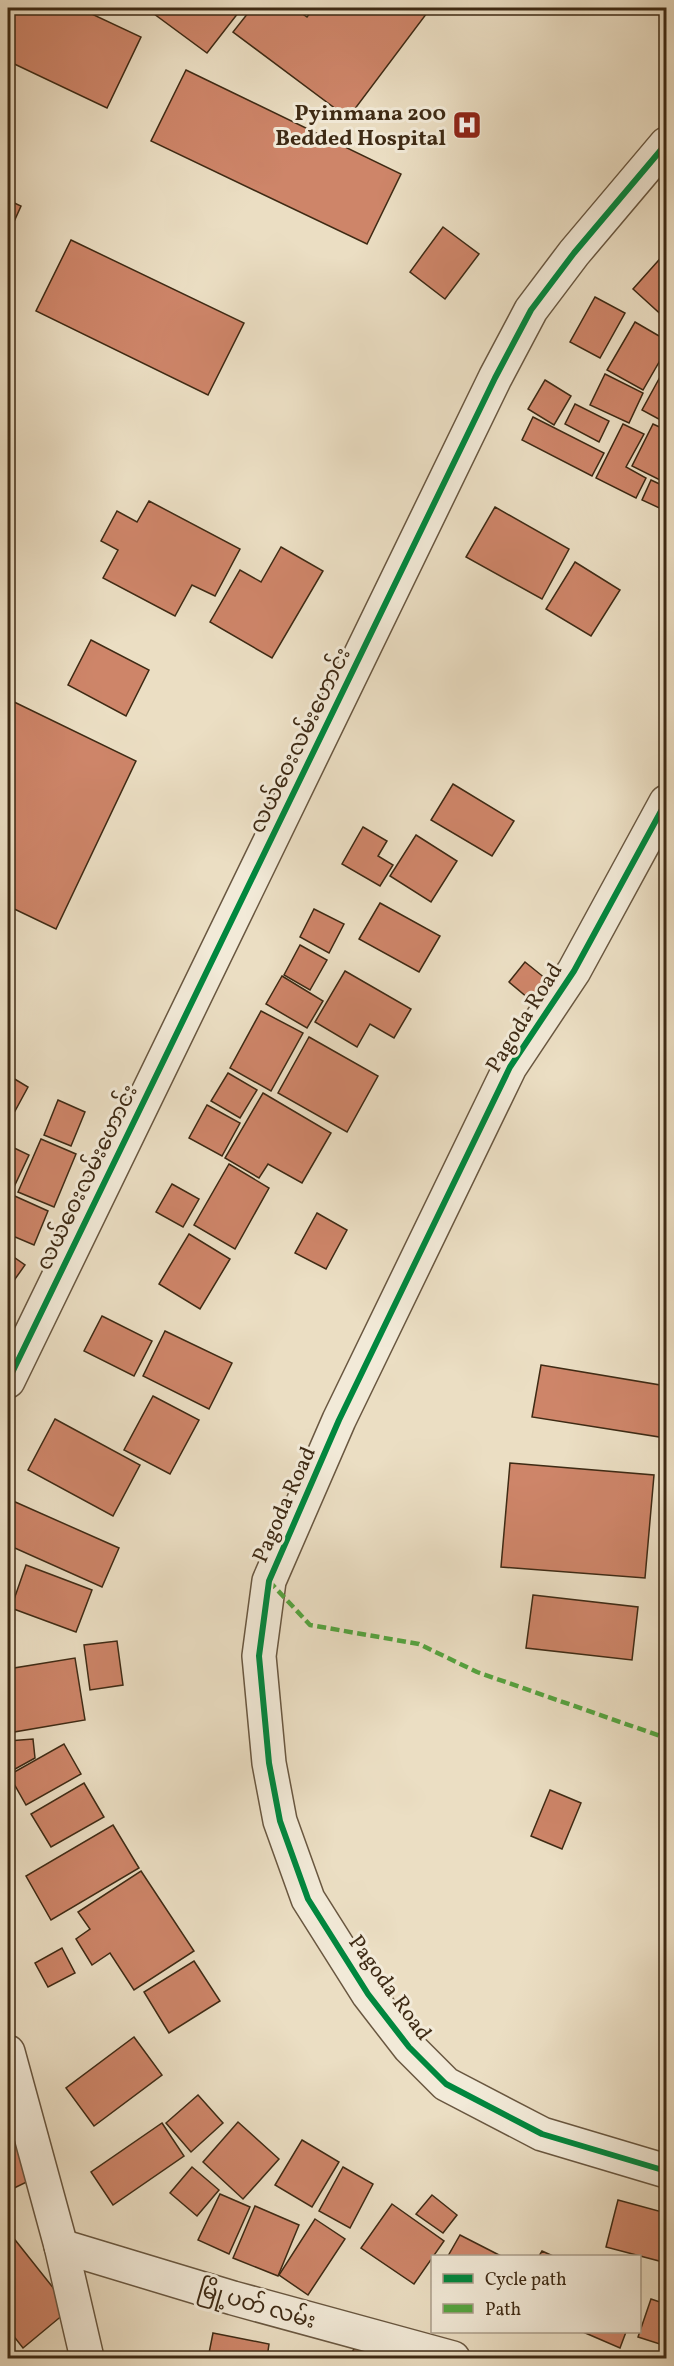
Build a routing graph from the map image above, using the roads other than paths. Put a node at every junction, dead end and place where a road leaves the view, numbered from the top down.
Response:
1 (666, 144) edge
2 (666, 802) edge
3 (8, 1381) edge
4 (8, 2052) edge
5 (666, 2171) edge
6 (62, 2246) junction
7 (87, 2358) edge
8 (453, 2358) edge

1 - 3 street, လယ်ဝေးလမ်းဟောင်း
2 - 5 street, Pagoda Road
4 - 6 street
6 - 7 street
6 - 8 street, မြို့ပတ် လမ်း

